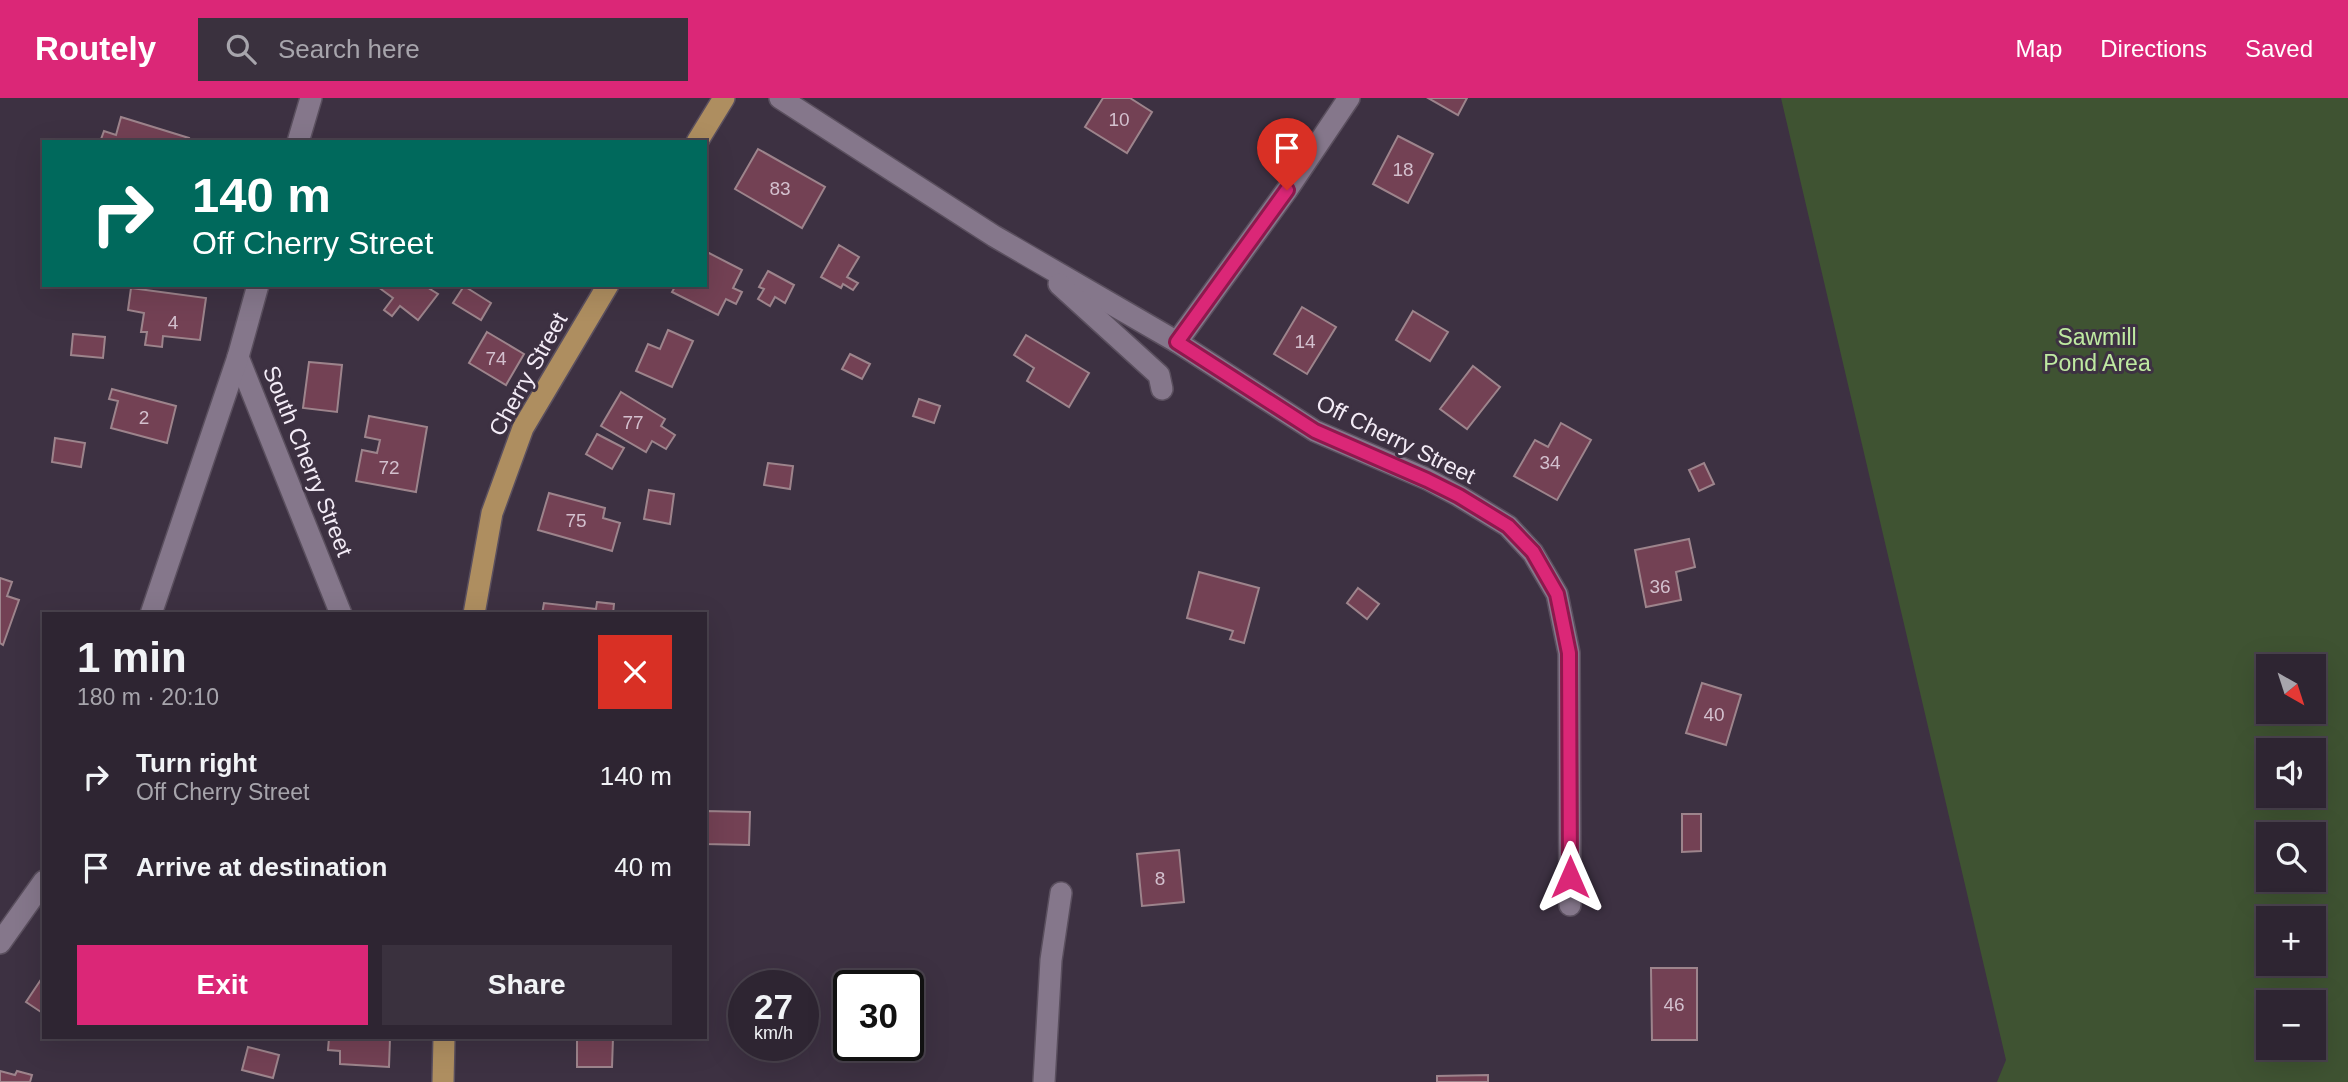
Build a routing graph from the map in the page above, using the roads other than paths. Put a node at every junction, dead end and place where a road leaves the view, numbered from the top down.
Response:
1 (311, 98) edge
2 (724, 98) edge
3 (780, 98) edge
4 (1349, 98) edge
5 (299, 140) edge
6 (698, 140) edge
7 (1032, 259) junction
8 (257, 287) edge
9 (607, 287) edge
10 (1177, 342) junction
11 (238, 357) junction
12 (1162, 388) dead end
13 (152, 612) edge
14 (340, 612) edge
15 (474, 612) edge
16 (42, 884) edge
17 (1061, 893) dead end
18 (1570, 905) dead end
19 (0, 943) edge
20 (444, 1039) edge
21 (443, 1082) edge
22 (1044, 1082) edge

1 - 5 street
2 - 6 main road
3 - 7 street, Off Cherry Street
4 - 10 street
7 - 10 street, Off Cherry Street
7 - 12 street, Off Cherry Street
8 - 11 street, South Cherry Street
9 - 15 main road, Cherry Street
10 - 18 street, Off Cherry Street
11 - 13 street
11 - 14 street, South Cherry Street
16 - 19 street
17 - 22 street
20 - 21 main road

